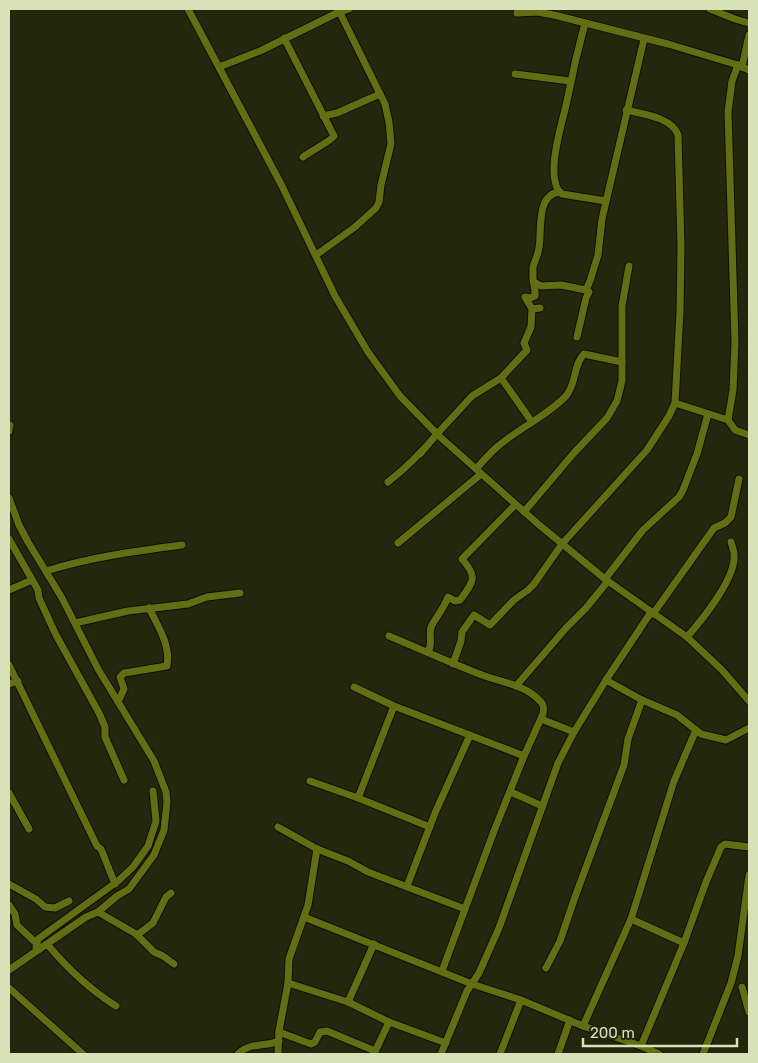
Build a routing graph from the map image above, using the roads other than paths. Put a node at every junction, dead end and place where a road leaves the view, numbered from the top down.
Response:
1 (188, 9) edge
2 (349, 9) edge
3 (710, 9) edge
4 (340, 13) junction
5 (517, 13) dead end
6 (585, 23) junction
7 (749, 23) edge
8 (749, 35) edge
9 (284, 38) junction
10 (644, 39) junction
11 (219, 67) junction
12 (743, 67) edge
13 (515, 74) dead end
14 (570, 81) junction
15 (380, 94) junction
16 (626, 110) junction
17 (323, 116) junction
18 (303, 158) dead end
19 (559, 192) junction
20 (606, 201) junction
21 (316, 255) junction
22 (628, 266) dead end
23 (534, 282) junction
24 (586, 290) junction
25 (540, 308) dead end
26 (532, 310) junction
27 (577, 337) dead end
28 (622, 362) junction
29 (501, 378) junction
30 (674, 403) junction
31 (708, 414) junction
32 (728, 420) junction
33 (532, 422) junction
34 (9, 425) edge
35 (9, 431) edge
36 (437, 434) junction
37 (749, 435) edge
38 (478, 471) junction
39 (739, 479) dead end
40 (388, 482) dead end
41 (9, 498) edge
42 (515, 505) junction
43 (524, 512) junction
44 (9, 539) edge
45 (731, 542) dead end
46 (398, 543) dead end
47 (562, 544) junction
48 (182, 545) dead end
49 (46, 571) junction
50 (32, 580) junction
51 (606, 580) junction
52 (9, 590) edge
53 (240, 593) dead end
54 (149, 608) junction
55 (652, 613) junction
56 (75, 623) junction
57 (389, 636) dead end
58 (687, 637) junction
59 (428, 652) junction
60 (453, 664) junction
61 (9, 665) edge
62 (606, 680) junction
63 (18, 681) junction
64 (9, 684) edge
65 (516, 686) junction
66 (354, 687) dead end
67 (642, 700) junction
68 (749, 701) edge
69 (118, 702) junction
70 (394, 706) junction
71 (541, 720) junction
72 (749, 728) edge
73 (696, 730) junction
74 (574, 732) junction
75 (470, 735) junction
76 (524, 756) junction
77 (124, 780) dead end
78 (310, 781) dead end
79 (153, 791) dead end
80 (511, 792) junction
81 (9, 793) edge
82 (358, 798) junction
83 (542, 806) junction
84 (278, 827) dead end
85 (430, 827) junction
86 (29, 829) dead end
87 (749, 847) edge
88 (317, 849) junction
89 (749, 875) edge
90 (9, 884) edge
91 (114, 884) junction
92 (407, 886) junction
93 (171, 893) dead end
94 (69, 902) dead end
95 (9, 905) edge
96 (465, 909) junction
97 (98, 912) junction
98 (304, 917) junction
99 (631, 919) junction
100 (137, 935) junction
101 (47, 944) junction
102 (374, 944) junction
103 (684, 944) junction
104 (38, 946) junction
105 (174, 964) dead end
106 (546, 968) dead end
107 (9, 970) edge
108 (442, 971) junction
109 (288, 983) junction
110 (731, 983) junction
111 (472, 984) junction
112 (9, 988) edge
113 (746, 988) edge
114 (521, 1000) junction
115 (348, 1002) junction
116 (116, 1006) dead end
117 (749, 1012) edge
118 (570, 1020) junction
119 (389, 1022) junction
120 (583, 1026) junction
121 (279, 1032) junction
122 (279, 1041) junction
123 (446, 1043) junction
124 (641, 1046) junction
125 (650, 1052) edge
126 (374, 1053) edge
127 (82, 1054) edge
128 (238, 1054) edge
129 (278, 1054) edge
130 (441, 1054) edge
131 (500, 1054) edge
132 (558, 1054) edge
133 (659, 1054) edge
134 (703, 1054) edge

1 - 11 street
2 - 4 street
3 - 7 street
4 - 9 street
4 - 15 street
5 - 6 street
6 - 10 street
6 - 14 street
8 - 12 street
9 - 11 street
9 - 17 street
10 - 12 street
10 - 16 street
11 - 21 street
12 - 32 street
13 - 14 street
14 - 19 street
15 - 17 street
15 - 21 street
16 - 20 street
16 - 30 street
17 - 18 street
19 - 20 street
19 - 23 street
20 - 24 street
21 - 36 street
22 - 28 street
23 - 24 street
23 - 26 street
24 - 27 street
25 - 26 street
26 - 29 street
28 - 33 street
28 - 43 street
29 - 33 street
29 - 36 street
30 - 31 street
30 - 47 street
31 - 32 street
31 - 51 street
32 - 37 street
33 - 38 street
34 - 35 street
36 - 38 street
36 - 40 street
38 - 42 street
38 - 46 street
39 - 55 street
41 - 49 street
42 - 43 street
42 - 59 street
43 - 47 street
44 - 50 street
45 - 58 street
47 - 51 street
47 - 60 street
48 - 49 street
49 - 56 street
50 - 52 street
50 - 77 street
51 - 55 street
51 - 65 street
53 - 54 street
54 - 56 street
54 - 69 street
55 - 58 street
55 - 62 street
56 - 69 street
57 - 59 street
58 - 68 street
59 - 60 street
60 - 65 street
61 - 63 street
62 - 67 street
62 - 74 street
63 - 64 street
63 - 91 street
65 - 71 street
66 - 70 street
67 - 73 street
67 - 106 street
69 - 97 street
70 - 75 street
70 - 82 street
71 - 74 street
71 - 76 street
72 - 73 street
73 - 99 street
74 - 83 street
75 - 76 street
75 - 85 street
76 - 80 street
78 - 82 street
79 - 91 street
80 - 83 street
80 - 96 street
81 - 86 street
82 - 85 street
83 - 111 street
84 - 88 street
85 - 92 street
87 - 103 street
88 - 92 street
88 - 98 street
89 - 110 street
90 - 94 street
91 - 104 street
92 - 96 street
93 - 100 street
95 - 104 street
96 - 108 street
97 - 100 street
97 - 101 street
98 - 102 street
98 - 109 street
99 - 103 street
99 - 120 street
100 - 105 street
101 - 104 street
101 - 116 street
102 - 108 street
102 - 115 street
103 - 124 street
104 - 107 street
108 - 111 street
109 - 115 street
109 - 121 street
110 - 113 street
110 - 134 street
111 - 114 street
111 - 123 street
112 - 127 street
113 - 117 street
114 - 118 street
114 - 131 street
115 - 119 street
118 - 120 street
118 - 132 street
119 - 123 street
119 - 126 street
120 - 124 street
121 - 122 street
121 - 126 street
122 - 128 street
122 - 129 street
123 - 130 street
124 - 125 street
125 - 133 street

